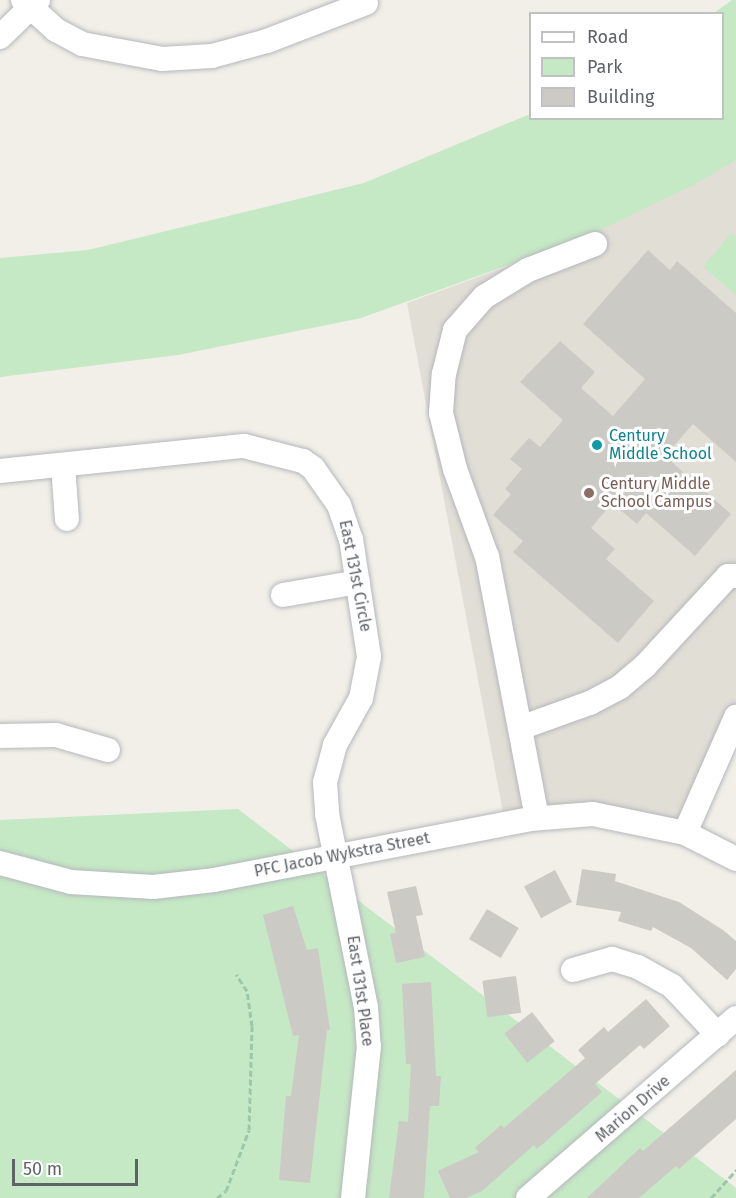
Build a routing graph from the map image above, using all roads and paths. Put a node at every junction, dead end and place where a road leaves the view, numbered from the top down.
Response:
1 (31, 3) edge
2 (366, 3) dead end
3 (0, 37) edge
4 (595, 244) dead end
5 (63, 465) junction
6 (0, 471) edge
7 (67, 519) dead end
8 (736, 576) edge
9 (358, 582) junction
10 (283, 595) dead end
11 (736, 717) edge
12 (520, 728) junction
13 (0, 736) edge
14 (108, 750) dead end
15 (537, 818) junction
16 (685, 833) junction
17 (336, 857) junction
18 (736, 859) edge
19 (0, 863) edge
20 (573, 970) dead end
21 (236, 974) dead end
22 (736, 1018) edge
23 (718, 1035) junction
24 (736, 1170) edge
25 (226, 1191) junction
26 (218, 1198) edge
27 (225, 1198) edge
28 (353, 1198) edge
29 (528, 1198) edge
30 (711, 1198) edge

1 - 2 street
1 - 3 street
4 - 12 street
5 - 6 street, East 131st Circle
5 - 7 street
5 - 9 street, East 131st Circle
8 - 12 street
9 - 10 street
9 - 17 street, East 131st Circle
11 - 16 street
12 - 15 street
13 - 14 street
15 - 16 street, PFC Jacob Wykstra Street
15 - 17 street, PFC Jacob Wykstra Street
16 - 18 street, PFC Jacob Wykstra Street
17 - 19 street, PFC Jacob Wykstra Street
17 - 28 street, East 131st Place
20 - 23 street
21 - 25 path
22 - 23 street, Marion Drive
23 - 29 street, Marion Drive
24 - 30 path
25 - 26 path
25 - 27 path

